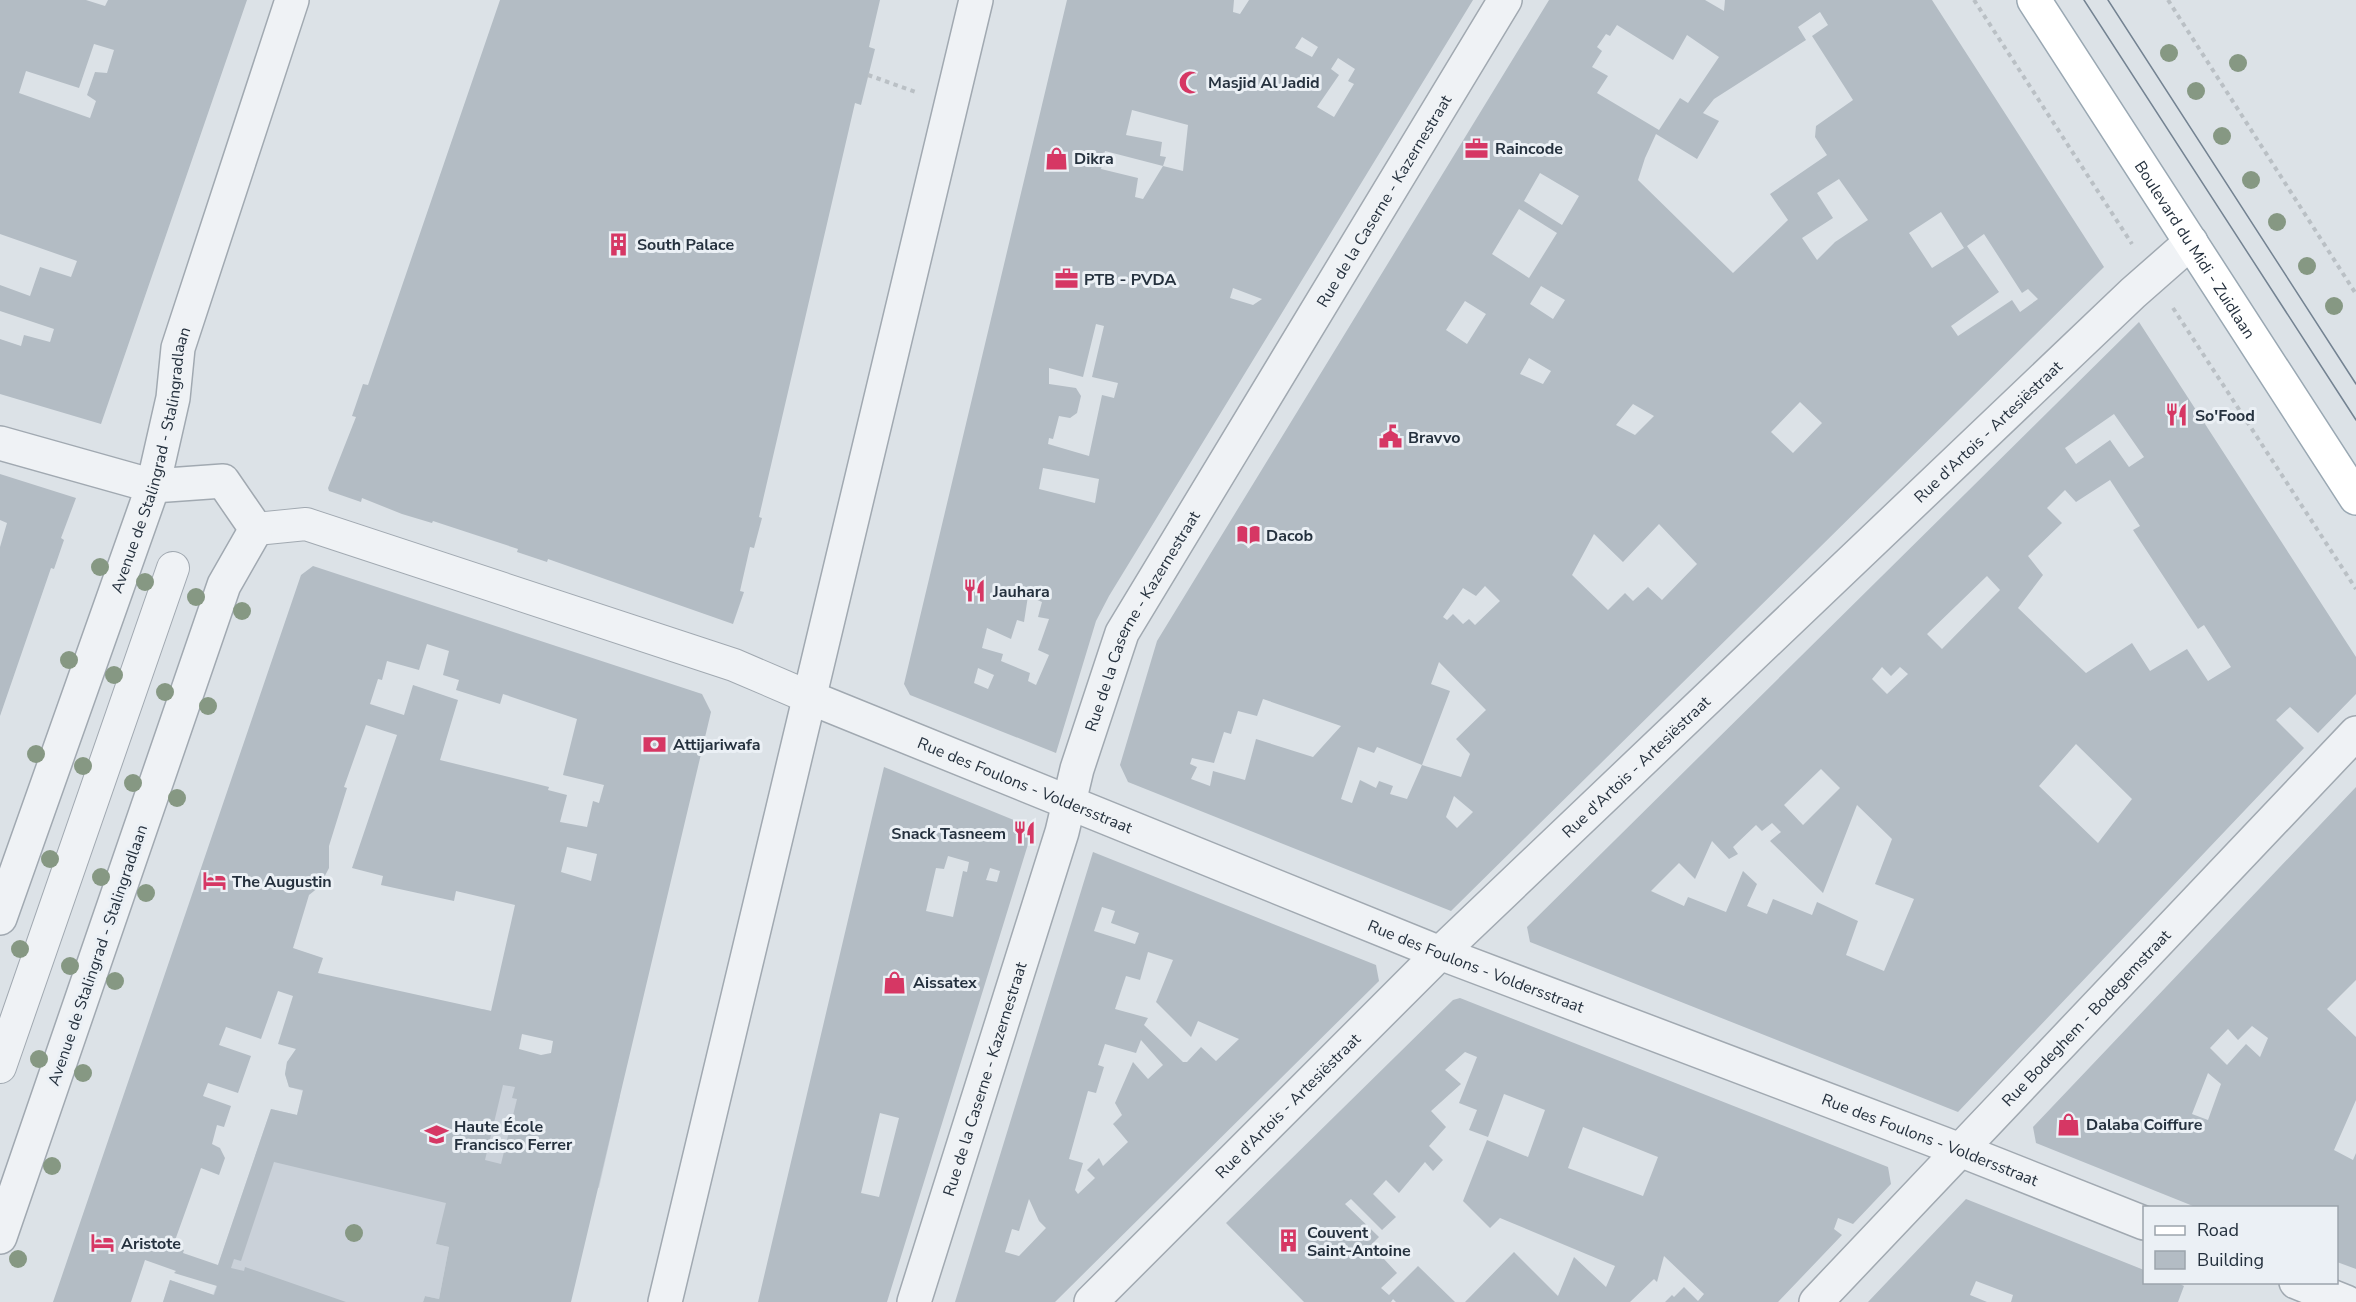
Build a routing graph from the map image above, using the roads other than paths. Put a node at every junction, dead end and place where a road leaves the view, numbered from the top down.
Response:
1 (292, 0) edge
2 (976, 0) edge
3 (1505, 0) edge
4 (2034, 0) edge
5 (2191, 242) junction
6 (0, 443) edge
7 (153, 486) junction
8 (2356, 498) edge
9 (256, 529) junction
10 (173, 568) dead end
11 (811, 698) junction
12 (2356, 733) edge
13 (1068, 804) junction
14 (0, 918) edge
15 (1440, 953) junction
16 (0, 1066) edge
17 (1960, 1150) junction
18 (2143, 1222) edge
19 (0, 1237) edge
20 (2301, 1284) edge
21 (665, 1302) edge
22 (914, 1302) edge
23 (1090, 1302) edge
24 (1816, 1302) edge
25 (2346, 1302) edge

1 - 7 street, Avenue de Stalingrad - Stalingradlaan
2 - 11 street
3 - 13 street, Rue de la Caserne - Kazernestraat
4 - 5 main road, Boulevard du Midi - Zuidlaan
5 - 8 main road, Boulevard du Midi - Zuidlaan
5 - 15 street, Rue d'Artois - Artesiëstraat
6 - 7 street
7 - 9 street
7 - 14 street, Avenue de Stalingrad - Stalingradlaan
9 - 11 street
9 - 19 street, Avenue de Stalingrad - Stalingradlaan
10 - 16 street
11 - 13 street, Rue des Foulons - Voldersstraat
11 - 21 street
12 - 17 street, Rue Bodeghem - Bodegemstraat
13 - 15 street, Rue des Foulons - Voldersstraat
13 - 22 street, Rue de la Caserne - Kazernestraat
15 - 17 street, Rue des Foulons - Voldersstraat
15 - 23 street, Rue d'Artois - Artesiëstraat
17 - 18 street, Rue des Foulons - Voldersstraat
17 - 24 street, Rue Bodeghem - Bodegemstraat
20 - 25 street

